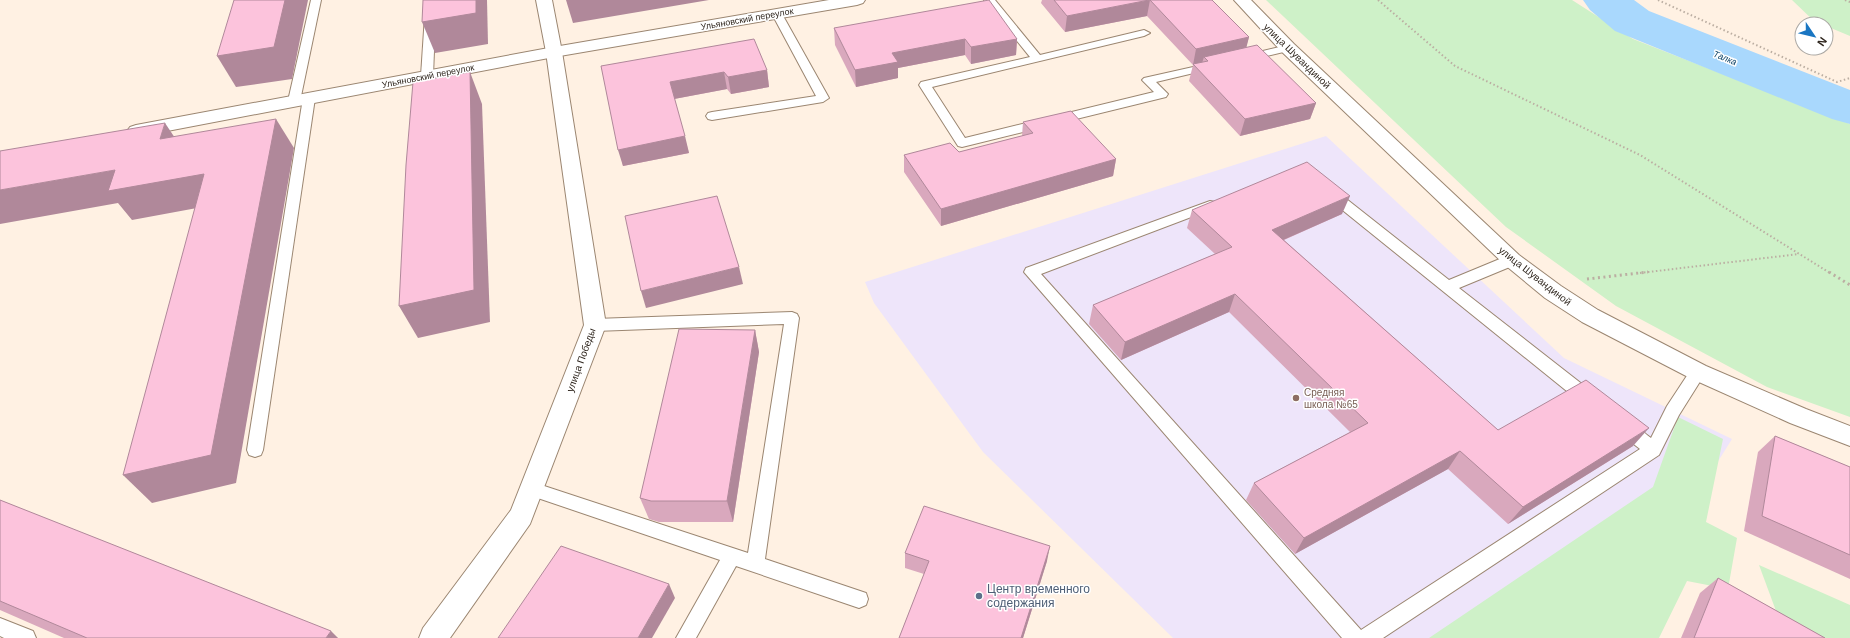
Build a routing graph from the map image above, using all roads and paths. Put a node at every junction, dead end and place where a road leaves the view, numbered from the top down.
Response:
1 (316, 0) edge
2 (431, 0) edge
3 (544, 0) edge
4 (857, 0) edge
5 (989, 0) edge
6 (1242, 0) edge
7 (1378, 0) edge
8 (1658, 0) edge
9 (1846, 0) edge
10 (1850, 2) edge
11 (777, 14) junction
12 (1144, 33) dead end
13 (1288, 48) junction
14 (554, 52) junction
15 (1037, 59) junction
16 (1850, 78) edge
17 (423, 82) junction
18 (301, 100) junction
19 (712, 116) dead end
20 (124, 134) edge
21 (1321, 185) edge
22 (1222, 201) edge
23 (1799, 254) junction
24 (1512, 260) junction
25 (1850, 285) edge
26 (1446, 287) junction
27 (1553, 292) junction
28 (595, 325) junction
29 (1698, 372) junction
30 (1850, 436) edge
31 (255, 450) dead end
32 (1653, 450) junction
33 (532, 489) junction
34 (732, 556) junction
35 (755, 564) junction
36 (859, 599) dead end
37 (0, 627) edge
38 (26, 638) edge
39 (433, 638) edge
40 (686, 638) edge
41 (1355, 638) edge
42 (1366, 638) edge

1 - 18 lane
2 - 17 lane
3 - 14 street, улица Победы
4 - 11 street, Ульяновский переулок
5 - 15 lane
6 - 13 street, улица Шувандиной
7 - 23 path
8 - 16 path
9 - 10 path
11 - 14 street, Ульяновский переулок
11 - 19 lane
12 - 15 lane
13 - 15 lane
13 - 24 street, улица Шувандиной
14 - 17 street, Ульяновский переулок
14 - 28 street, улица Победы
17 - 18 street, Ульяновский переулок
18 - 20 street, Ульяновский переулок
18 - 31 lane
21 - 26 lane
22 - 41 lane
23 - 25 path
23 - 27 path
24 - 26 lane
24 - 27 street, улица Шувандиной
26 - 32 lane
27 - 29 street, улица Шувандиной
28 - 33 street, улица Победы
28 - 35 lane
29 - 30 street, улица Шувандиной
29 - 32 lane
32 - 42 lane
33 - 34 lane
33 - 39 street, улица Победы
34 - 35 lane
34 - 40 lane
35 - 36 lane
37 - 38 lane

